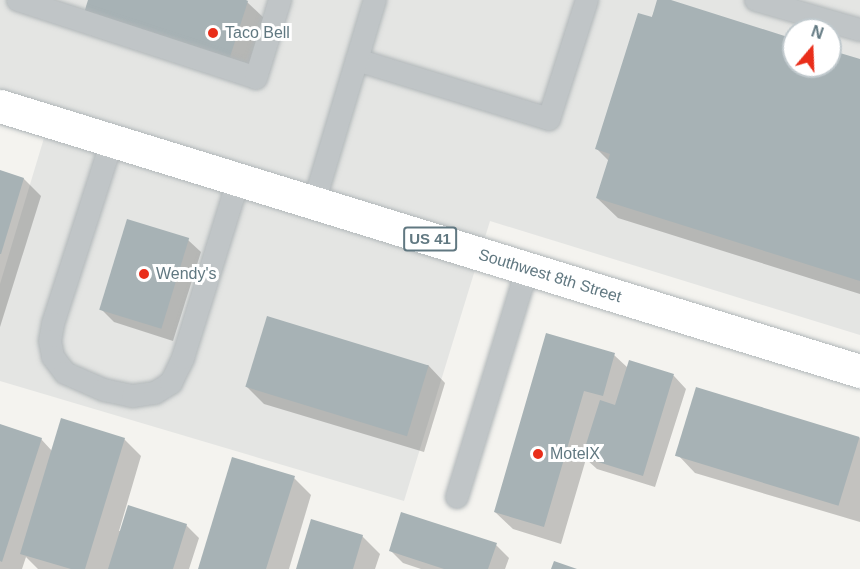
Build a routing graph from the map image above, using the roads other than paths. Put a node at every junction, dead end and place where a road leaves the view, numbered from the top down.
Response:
1 (18, 0) edge
2 (280, 0) edge
3 (375, 0) edge
4 (587, 0) edge
5 (756, 0) edge
6 (860, 30) edge
7 (357, 60) junction
8 (0, 106) edge
9 (112, 141) junction
10 (238, 181) junction
11 (314, 203) junction
12 (527, 269) junction
13 (860, 371) edge
14 (457, 497) dead end

1 - 2 lane
3 - 7 lane
4 - 7 lane
5 - 6 lane
7 - 11 lane
8 - 9 main road, Southwest 8th Street / US 41
9 - 10 main road, Southwest 8th Street / US 41
9 - 10 lane
10 - 11 main road, Southwest 8th Street / US 41
11 - 12 main road, Southwest 8th Street / US 41
12 - 13 main road, Southwest 8th Street / US 41
12 - 14 lane

